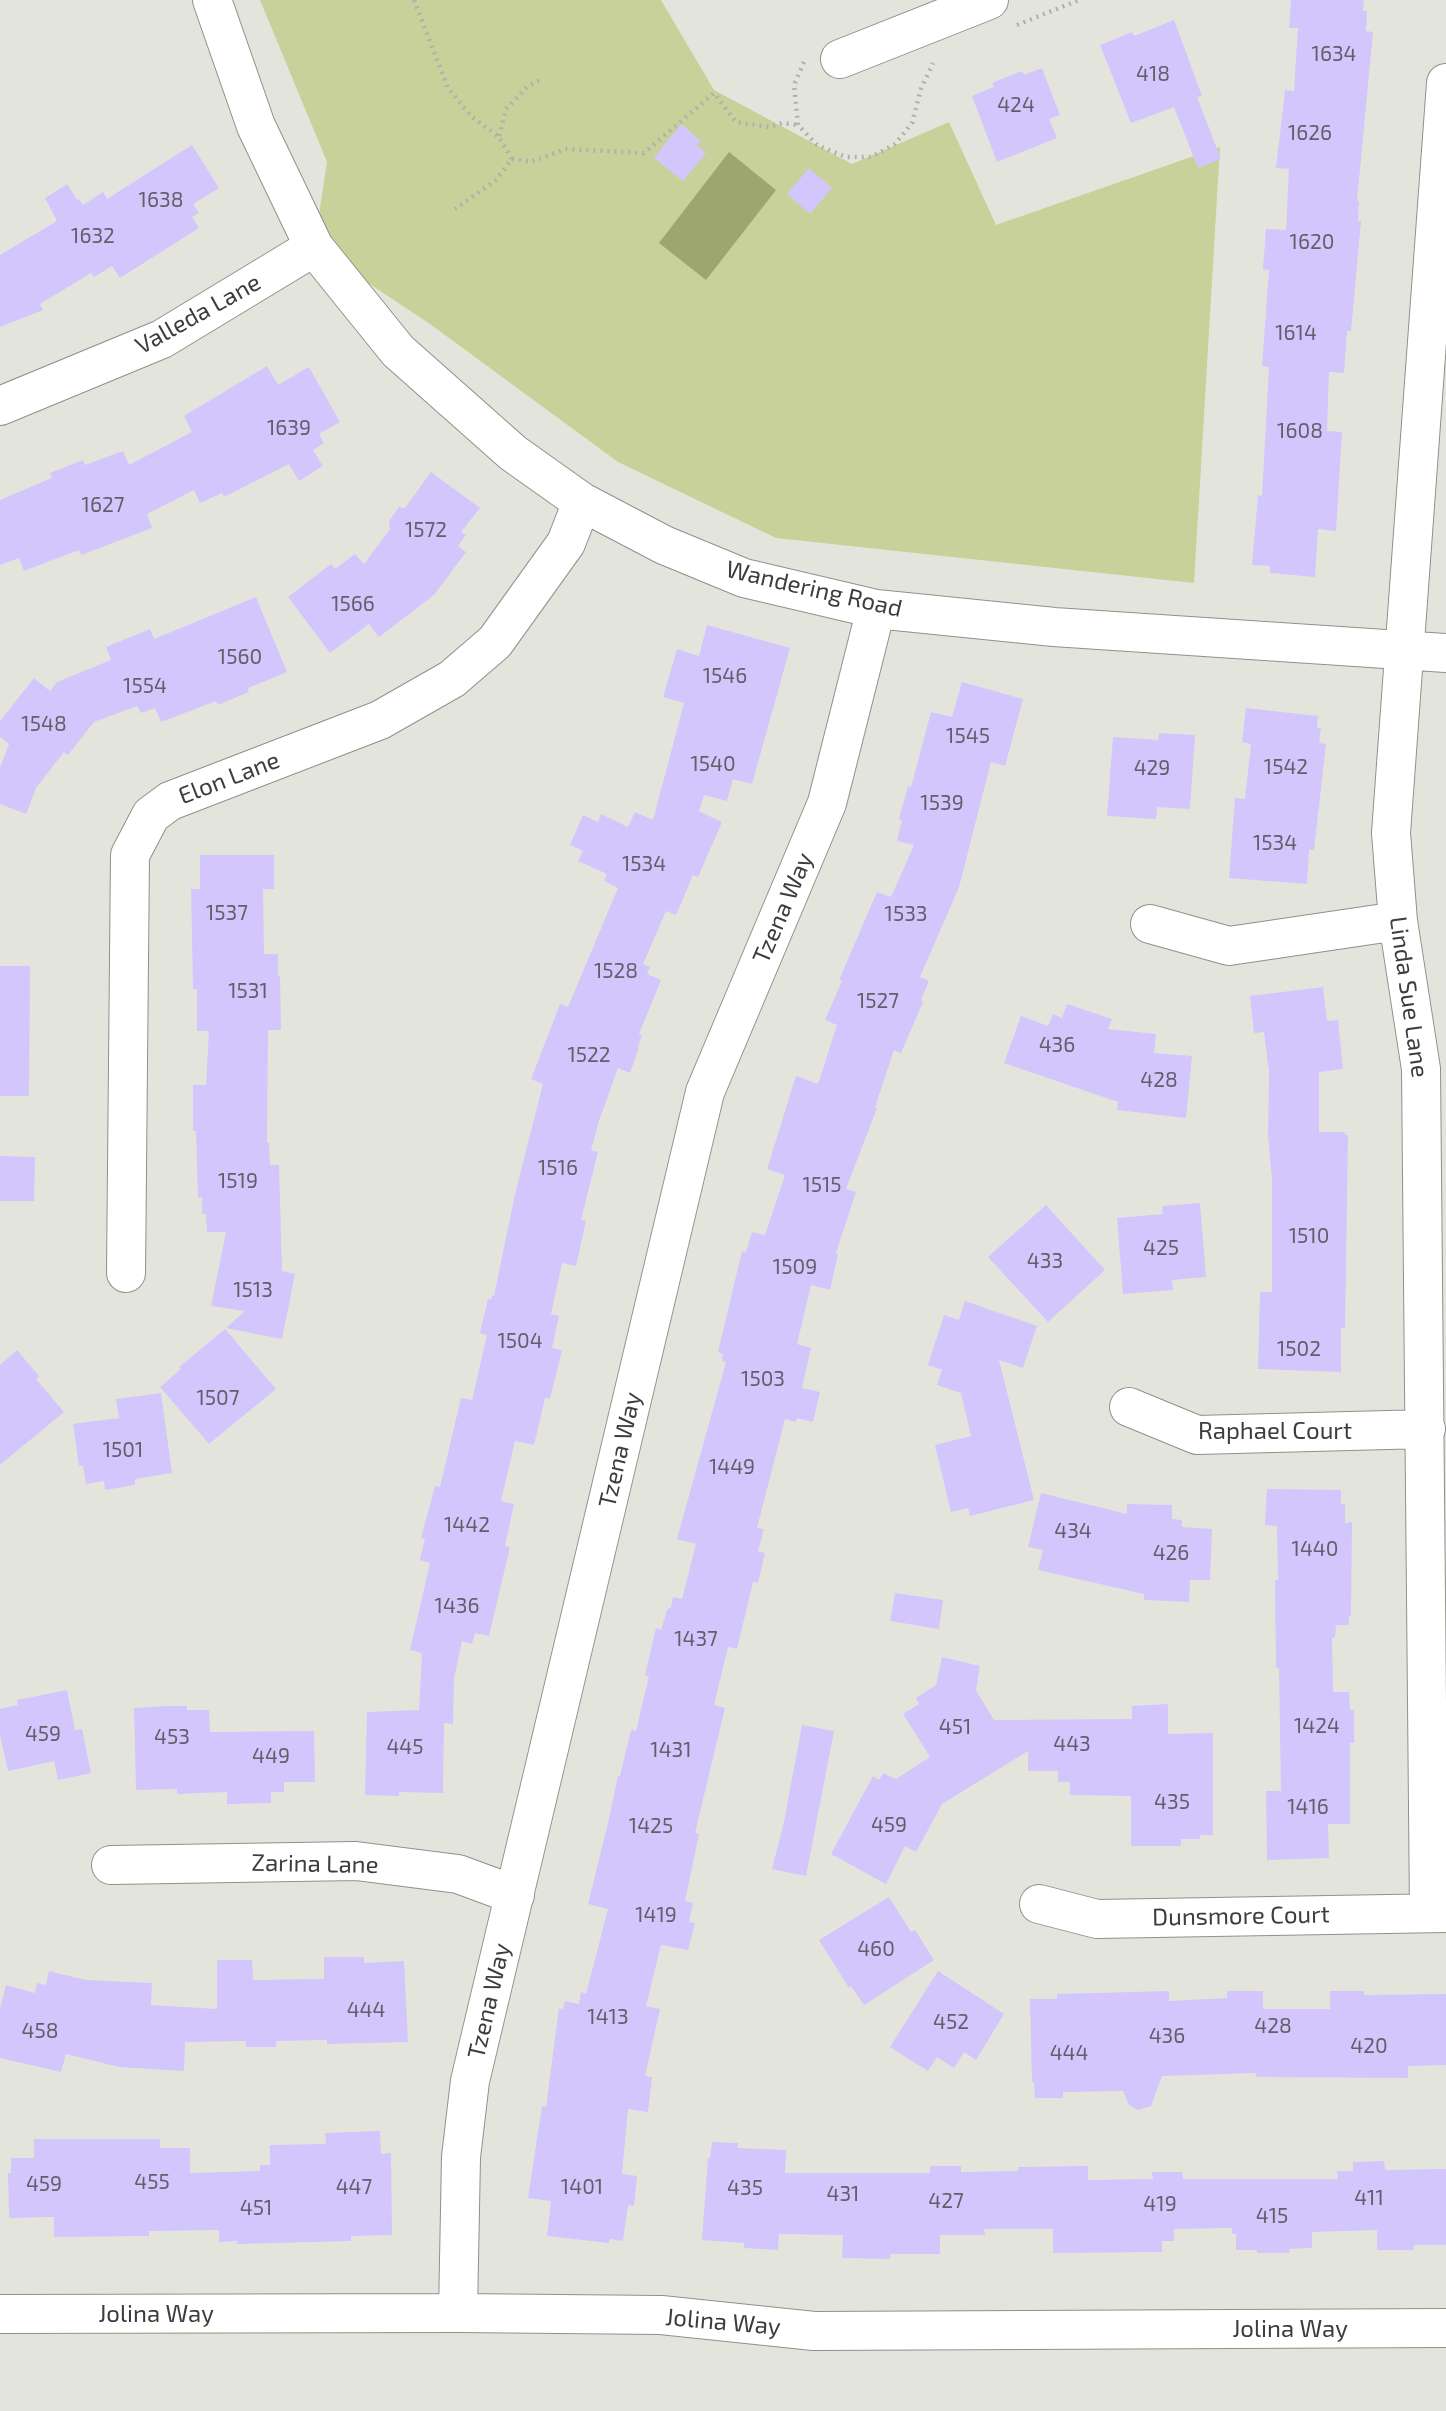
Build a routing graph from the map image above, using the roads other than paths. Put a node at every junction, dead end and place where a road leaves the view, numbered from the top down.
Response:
1 (212, 0) edge
2 (998, 14) edge
3 (840, 59) dead end
4 (1446, 83) edge
5 (314, 247) junction
6 (0, 405) edge
7 (582, 502) junction
8 (876, 609) junction
9 (1404, 649) junction
10 (1446, 653) edge
11 (1398, 921) junction
12 (1150, 924) dead end
13 (126, 1273) dead end
14 (1129, 1407) dead end
15 (1426, 1429) junction
16 (111, 1866) dead end
17 (514, 1895) junction
18 (1039, 1904) dead end
19 (1438, 1913) edge
20 (458, 2313) junction
21 (0, 2315) edge
22 (1446, 2328) edge

1 - 5 street, Wandering Road
2 - 3 street
4 - 9 street, Linda Sue Lane
5 - 6 street, Valleda Lane
5 - 7 street, Wandering Road
7 - 8 street, Wandering Road
7 - 13 street, Elon Lane
8 - 9 street, Wandering Road
8 - 17 street, Tzena Way
9 - 10 street, Wandering Road
9 - 11 street, Linda Sue Lane
11 - 12 street
11 - 15 street, Linda Sue Lane
14 - 15 street, Raphael Court
15 - 19 street, Linda Sue Lane
16 - 17 street, Zarina Lane
17 - 20 street, Tzena Way
18 - 19 street, Dunsmore Court
20 - 21 street, Jolina Way
20 - 22 street, Jolina Way

